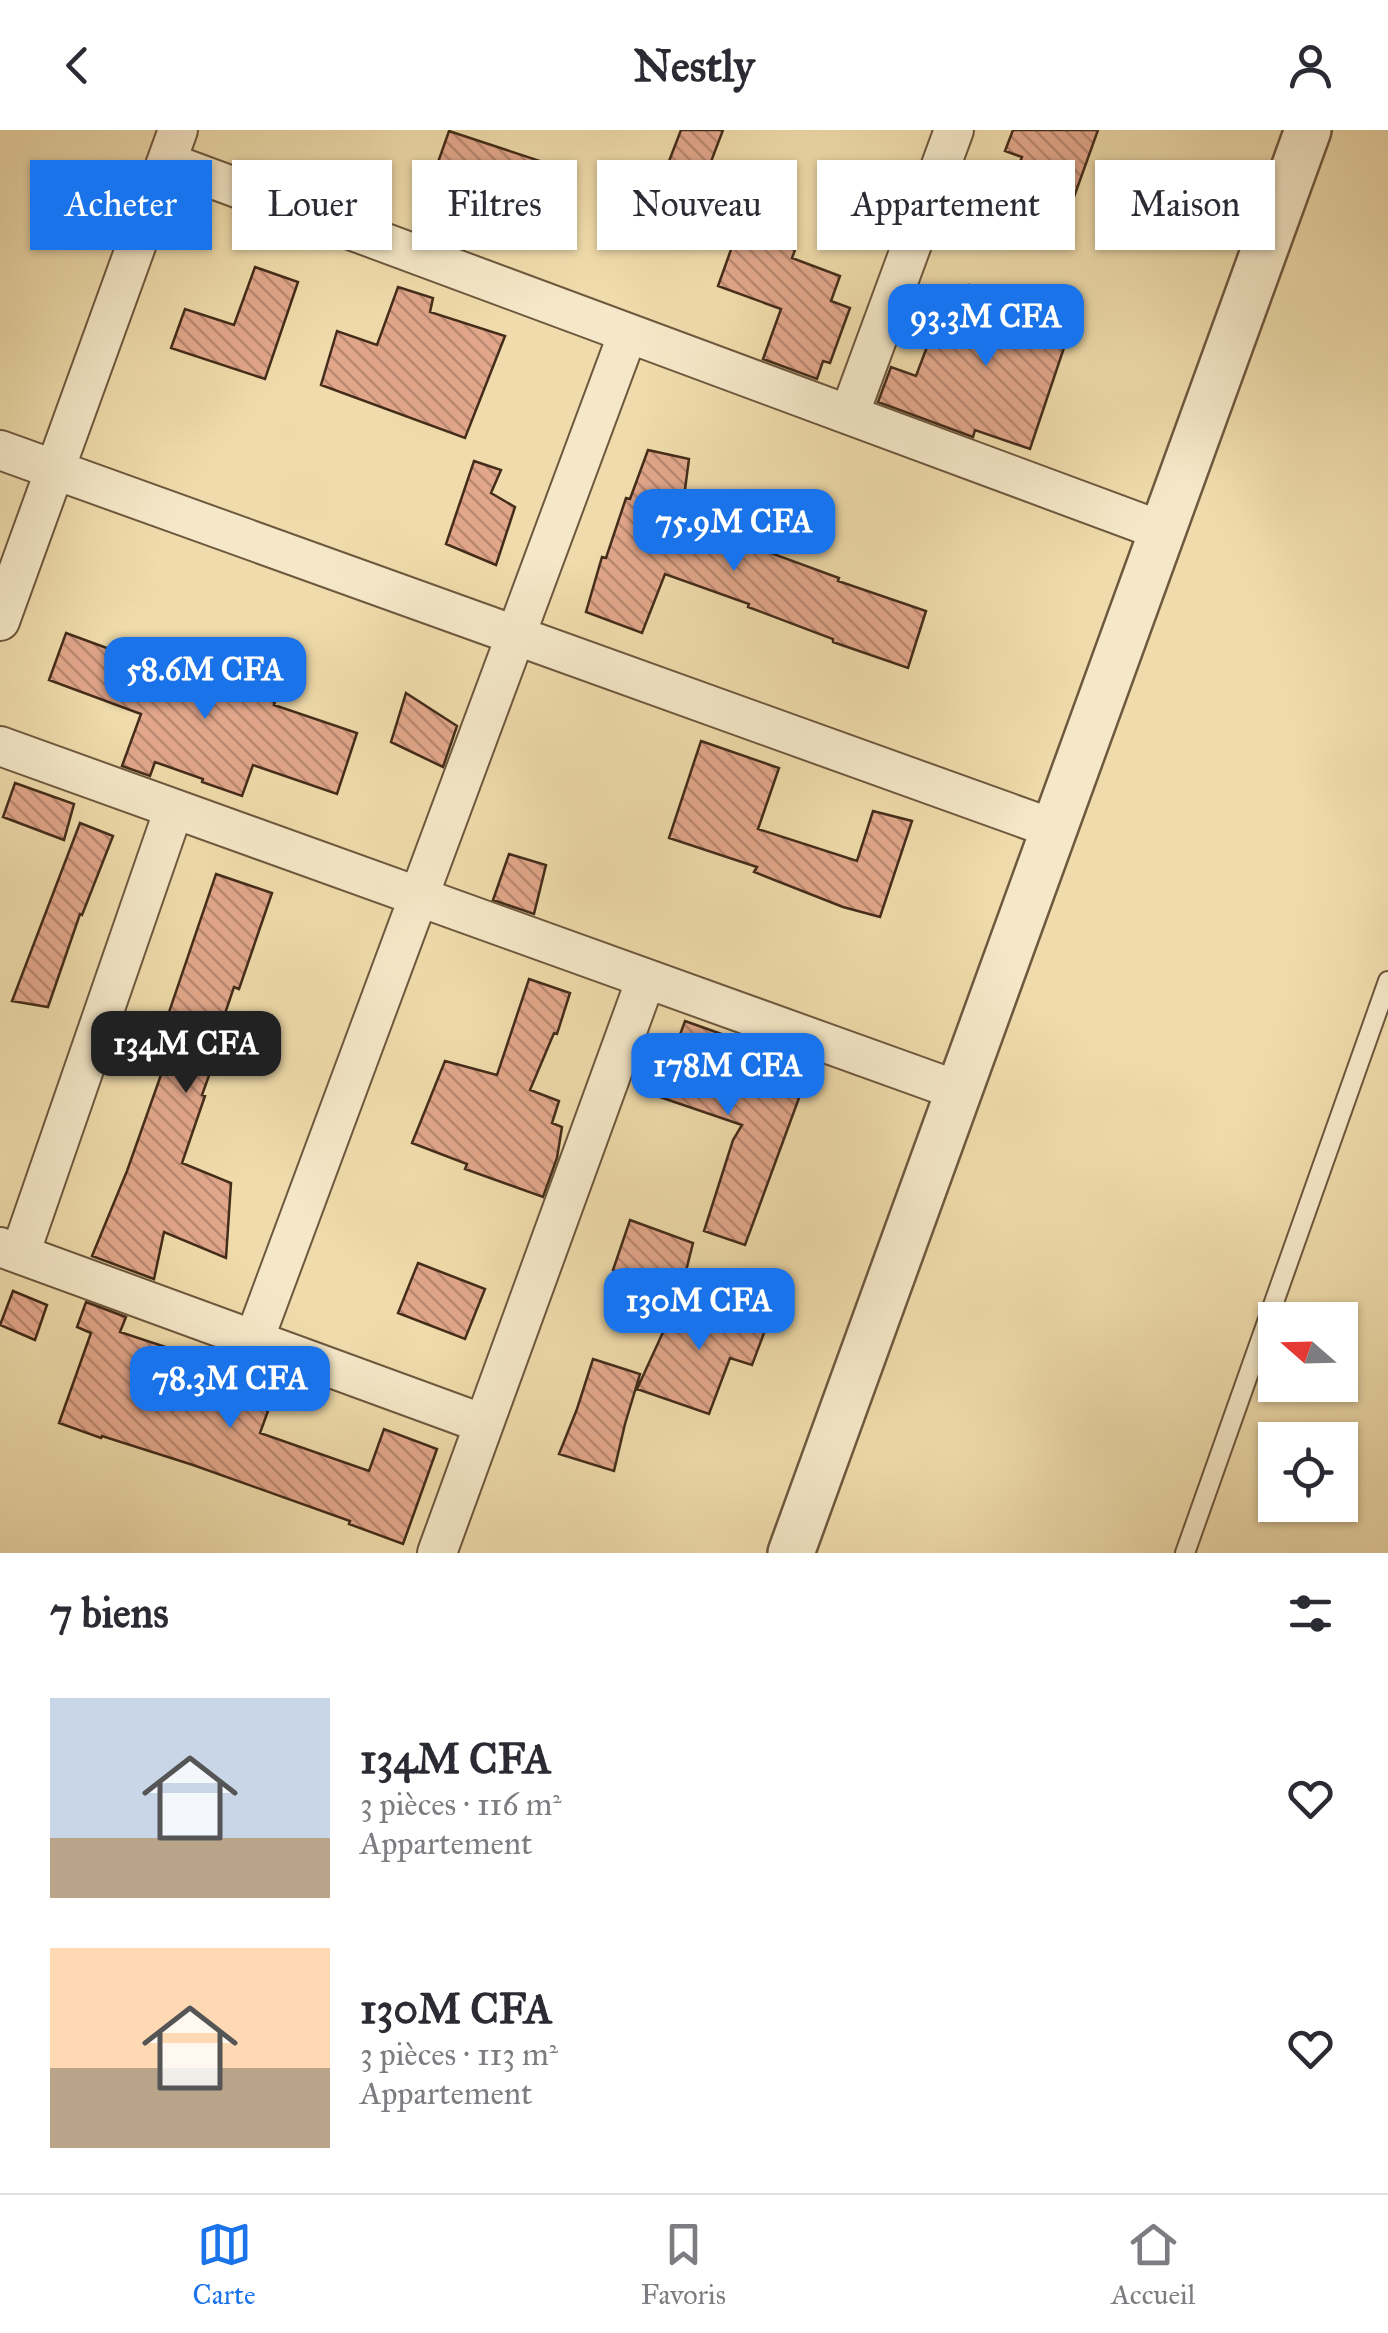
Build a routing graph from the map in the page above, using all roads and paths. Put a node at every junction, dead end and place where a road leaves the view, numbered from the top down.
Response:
1 (1308, 130) edge
2 (950, 131) edge
3 (172, 146) edge
4 (628, 333) junction
5 (849, 415) junction
6 (0, 450) edge
7 (55, 470) junction
8 (1162, 531) junction
9 (0, 621) edge
10 (516, 635) junction
11 (0, 746) edge
12 (174, 809) junction
13 (1054, 828) junction
14 (419, 897) junction
15 (646, 979) junction
16 (1388, 981) edge
17 (959, 1091) junction
18 (10, 1250) edge
19 (254, 1340) junction
20 (484, 1424) junction
21 (437, 1553) edge
22 (791, 1553) edge
23 (1185, 1553) edge

1 - 8 street
2 - 5 street
3 - 4 street
3 - 7 street
4 - 5 street
4 - 10 street
5 - 8 street
6 - 7 street
7 - 9 street
7 - 10 street
8 - 13 street
10 - 13 street
10 - 14 street
11 - 12 street
12 - 14 street
12 - 18 street
13 - 17 street
14 - 15 street
14 - 19 street
15 - 17 street
15 - 20 street
16 - 23 lane
17 - 22 street
18 - 19 street
19 - 20 street
20 - 21 street

